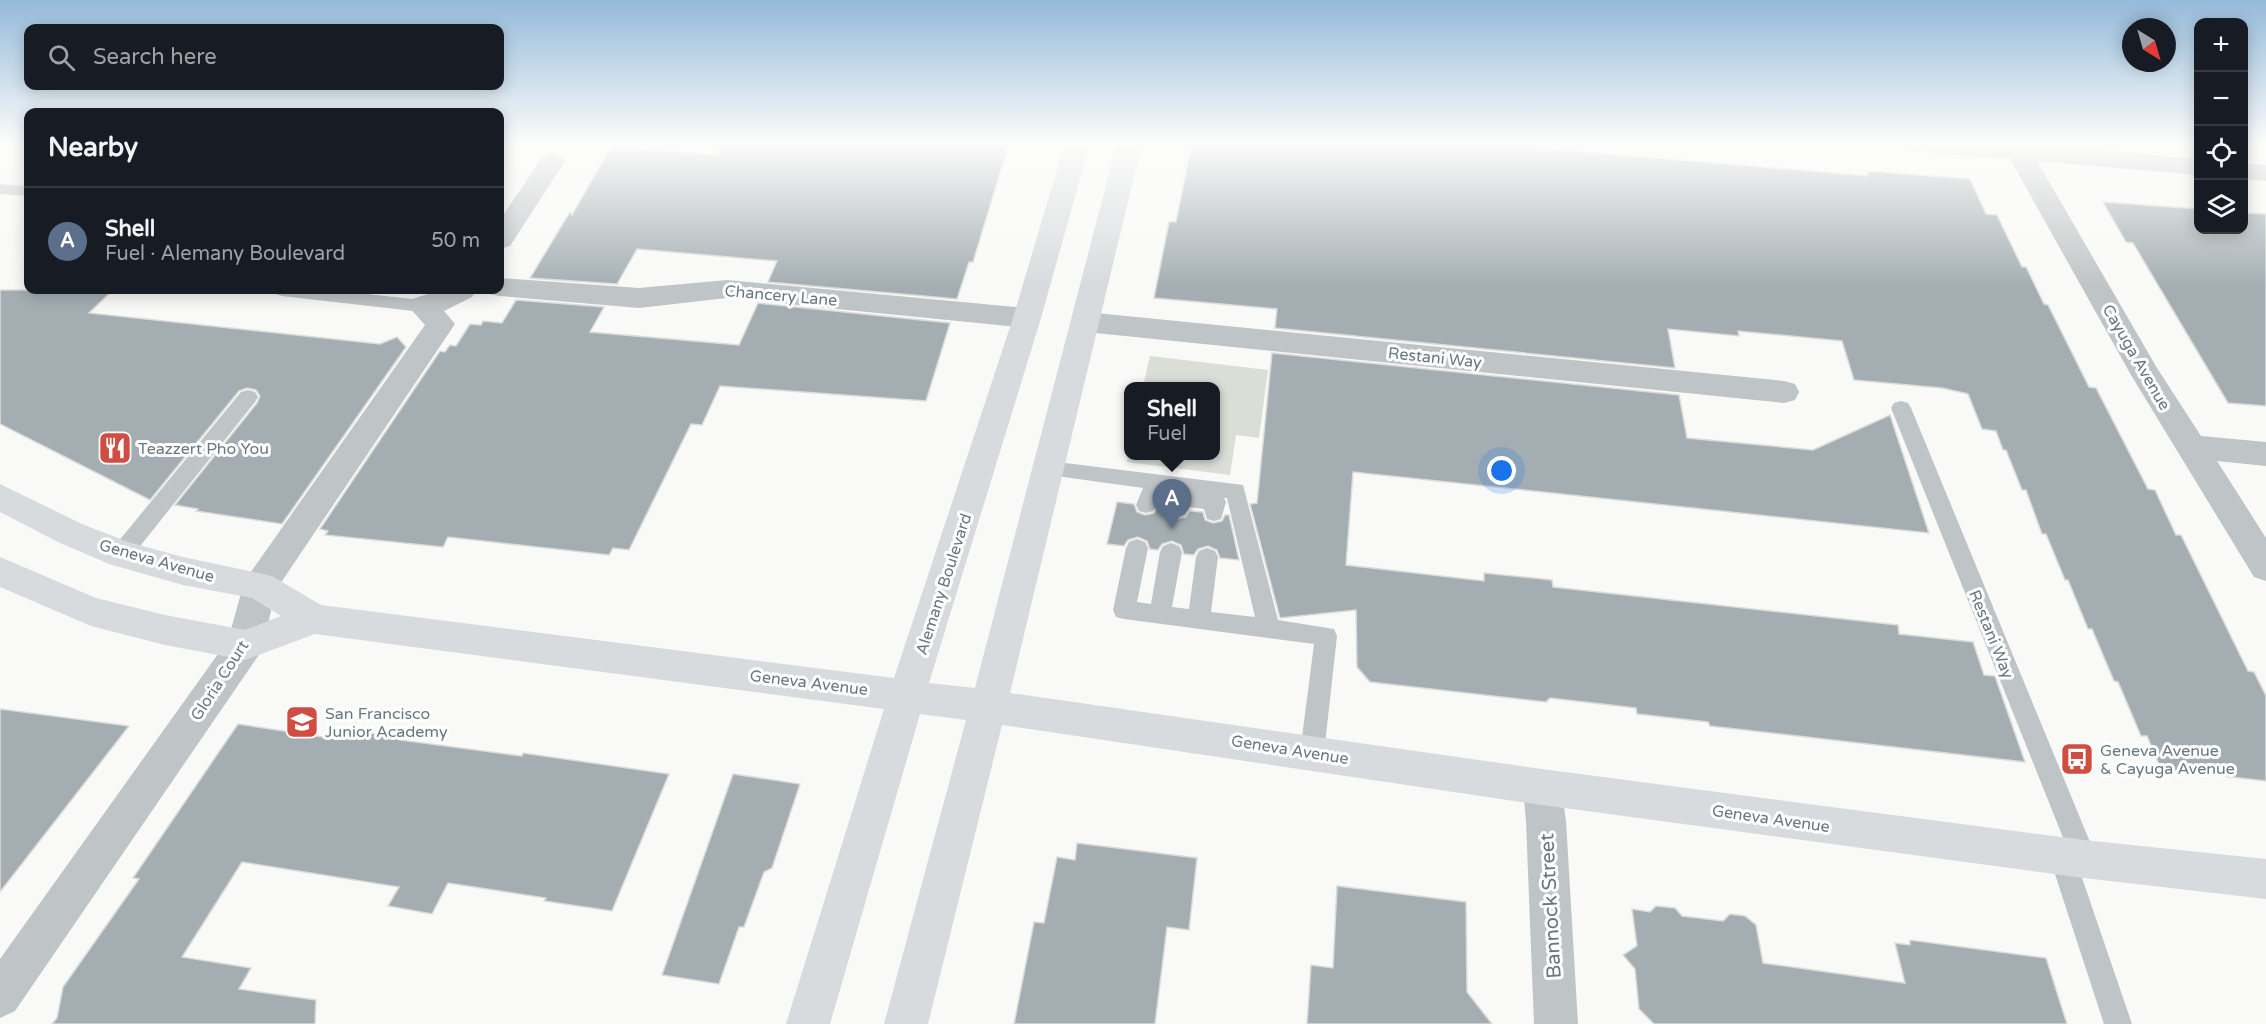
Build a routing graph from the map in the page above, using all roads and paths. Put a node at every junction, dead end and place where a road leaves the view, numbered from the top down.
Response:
1 (532, 191) edge
2 (1064, 191) edge
3 (1118, 191) edge
4 (2041, 191) edge
5 (504, 234) edge
6 (504, 288) edge
7 (317, 294) edge
8 (455, 294) edge
9 (422, 306) junction
10 (1027, 318) junction
11 (1086, 322) junction
12 (1784, 392) dead end
13 (248, 397) dead end
14 (1901, 408) dead end
15 (2190, 447) junction
16 (2266, 454) edge
17 (1049, 469) junction
18 (0, 497) edge
19 (1180, 497) junction
20 (1146, 505) dead end
21 (1214, 513) dead end
22 (1137, 548) dead end
23 (1171, 552) dead end
24 (121, 554) junction
25 (1207, 556) dead end
26 (2266, 567) edge
27 (0, 571) edge
28 (260, 586) junction
29 (1160, 614) junction
30 (314, 619) junction
31 (1199, 620) junction
32 (1269, 628) junction
33 (245, 645) junction
34 (907, 695) junction
35 (989, 706) junction
36 (1312, 753) junction
37 (1542, 787) junction
38 (2073, 858) junction
39 (2266, 879) edge
40 (0, 996) edge
41 (808, 1024) edge
42 (906, 1024) edge
43 (1556, 1024) edge
44 (2118, 1024) edge

1 - 5 street
2 - 10 main road, Alemany Boulevard
3 - 11 main road
4 - 15 street, Cayuga Avenue
6 - 10 street, Chancery Lane
7 - 9 lane
8 - 9 street
9 - 28 street, Gloria Court
10 - 34 main road, Alemany Boulevard
11 - 12 street, Restani Way
11 - 17 main road
13 - 24 lane
14 - 38 lane, Restani Way
15 - 16 street
15 - 26 street, Cayuga Avenue
17 - 19 lane
17 - 35 main road
18 - 24 main road, Geneva Avenue
19 - 20 lane
19 - 21 lane
19 - 32 lane
22 - 29 lane
23 - 29 lane
24 - 28 main road, Geneva Avenue
25 - 31 lane
27 - 33 main road
28 - 30 main road, Geneva Avenue
28 - 33 street, Gloria Court
29 - 31 lane
30 - 33 main road, Geneva Avenue
30 - 34 main road, Geneva Avenue
31 - 32 lane
32 - 36 lane
33 - 40 street, Gloria Court
34 - 35 main road, Geneva Avenue
34 - 41 main road, Alemany Boulevard
35 - 36 main road, Geneva Avenue
35 - 42 main road
36 - 37 main road, Geneva Avenue
37 - 38 main road, Geneva Avenue
37 - 43 street, Bannock Street
38 - 39 main road, Geneva Avenue
38 - 44 lane, Restani Way

